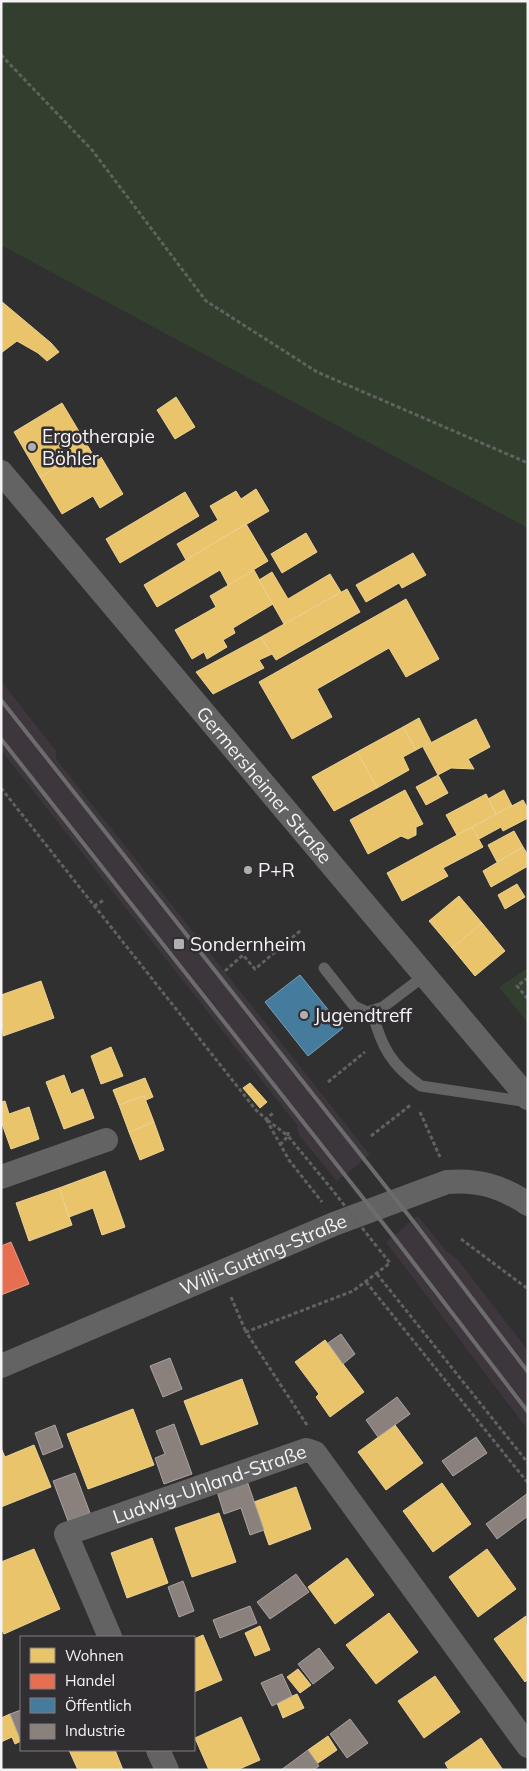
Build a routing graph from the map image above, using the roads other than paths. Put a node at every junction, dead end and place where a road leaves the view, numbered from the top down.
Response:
1 (1, 472) edge
2 (324, 968) dead end
3 (424, 976) junction
4 (372, 1011) junction
5 (528, 1098) edge
6 (528, 1102) edge
7 (106, 1140) dead end
8 (1, 1177) edge
9 (528, 1204) edge
10 (1, 1366) edge
11 (110, 1636) edge
12 (528, 1746) edge
13 (158, 1751) edge
14 (167, 1770) edge

1 - 3 street, Germersheimer Straße
2 - 4 lane
3 - 4 lane
3 - 5 street, Germersheimer Straße
4 - 6 lane
7 - 8 street
9 - 10 street, Willi-Gutting-Straße
11 - 12 street, Ludwig-Uhland-Straße
13 - 14 street

